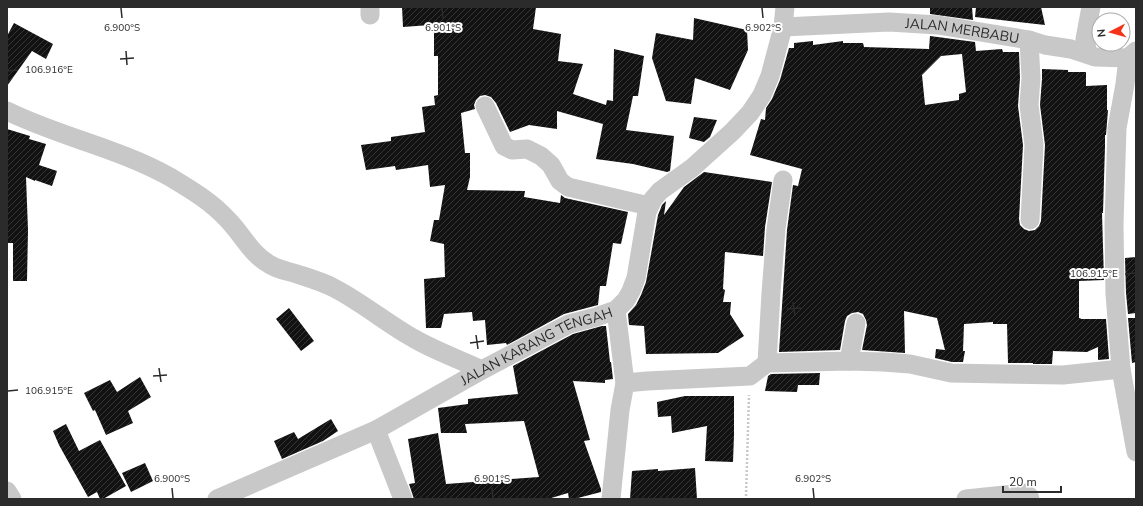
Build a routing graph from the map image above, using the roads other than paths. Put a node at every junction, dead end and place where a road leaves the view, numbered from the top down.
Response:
1 (785, 7) edge
2 (1091, 7) edge
3 (783, 27) junction
4 (1029, 40) junction
5 (1088, 54) junction
6 (1133, 58) edge
7 (486, 106) dead end
8 (7, 111) edge
9 (783, 180) dead end
10 (649, 206) junction
11 (1030, 220) dead end
12 (616, 310) junction
13 (856, 324) dead end
14 (849, 361) junction
15 (767, 363) junction
16 (1121, 369) junction
17 (482, 370) junction
18 (624, 383) junction
19 (376, 430) junction
20 (1136, 452) edge
21 (7, 491) edge
22 (12, 499) edge
23 (217, 499) edge
24 (402, 499) edge
25 (611, 499) edge
26 (966, 499) edge
27 (1030, 499) edge

1 - 3 street, JALAN KARANG TENGAH
2 - 5 street
3 - 4 street, JALAN MERBABU
3 - 10 street, JALAN KARANG TENGAH
4 - 5 street, JALAN MERBABU
4 - 11 street
5 - 6 street, JALAN MERBABU
6 - 16 street
7 - 10 street
8 - 17 street
9 - 15 street
10 - 12 street, JALAN KARANG TENGAH
12 - 17 street, JALAN KARANG TENGAH
12 - 18 street
13 - 14 street
14 - 15 street
14 - 16 street
15 - 18 street
16 - 20 street
17 - 19 street, JALAN KARANG TENGAH
18 - 25 street
19 - 23 street, JALAN KARANG TENGAH
19 - 24 street
21 - 22 street
26 - 27 street

